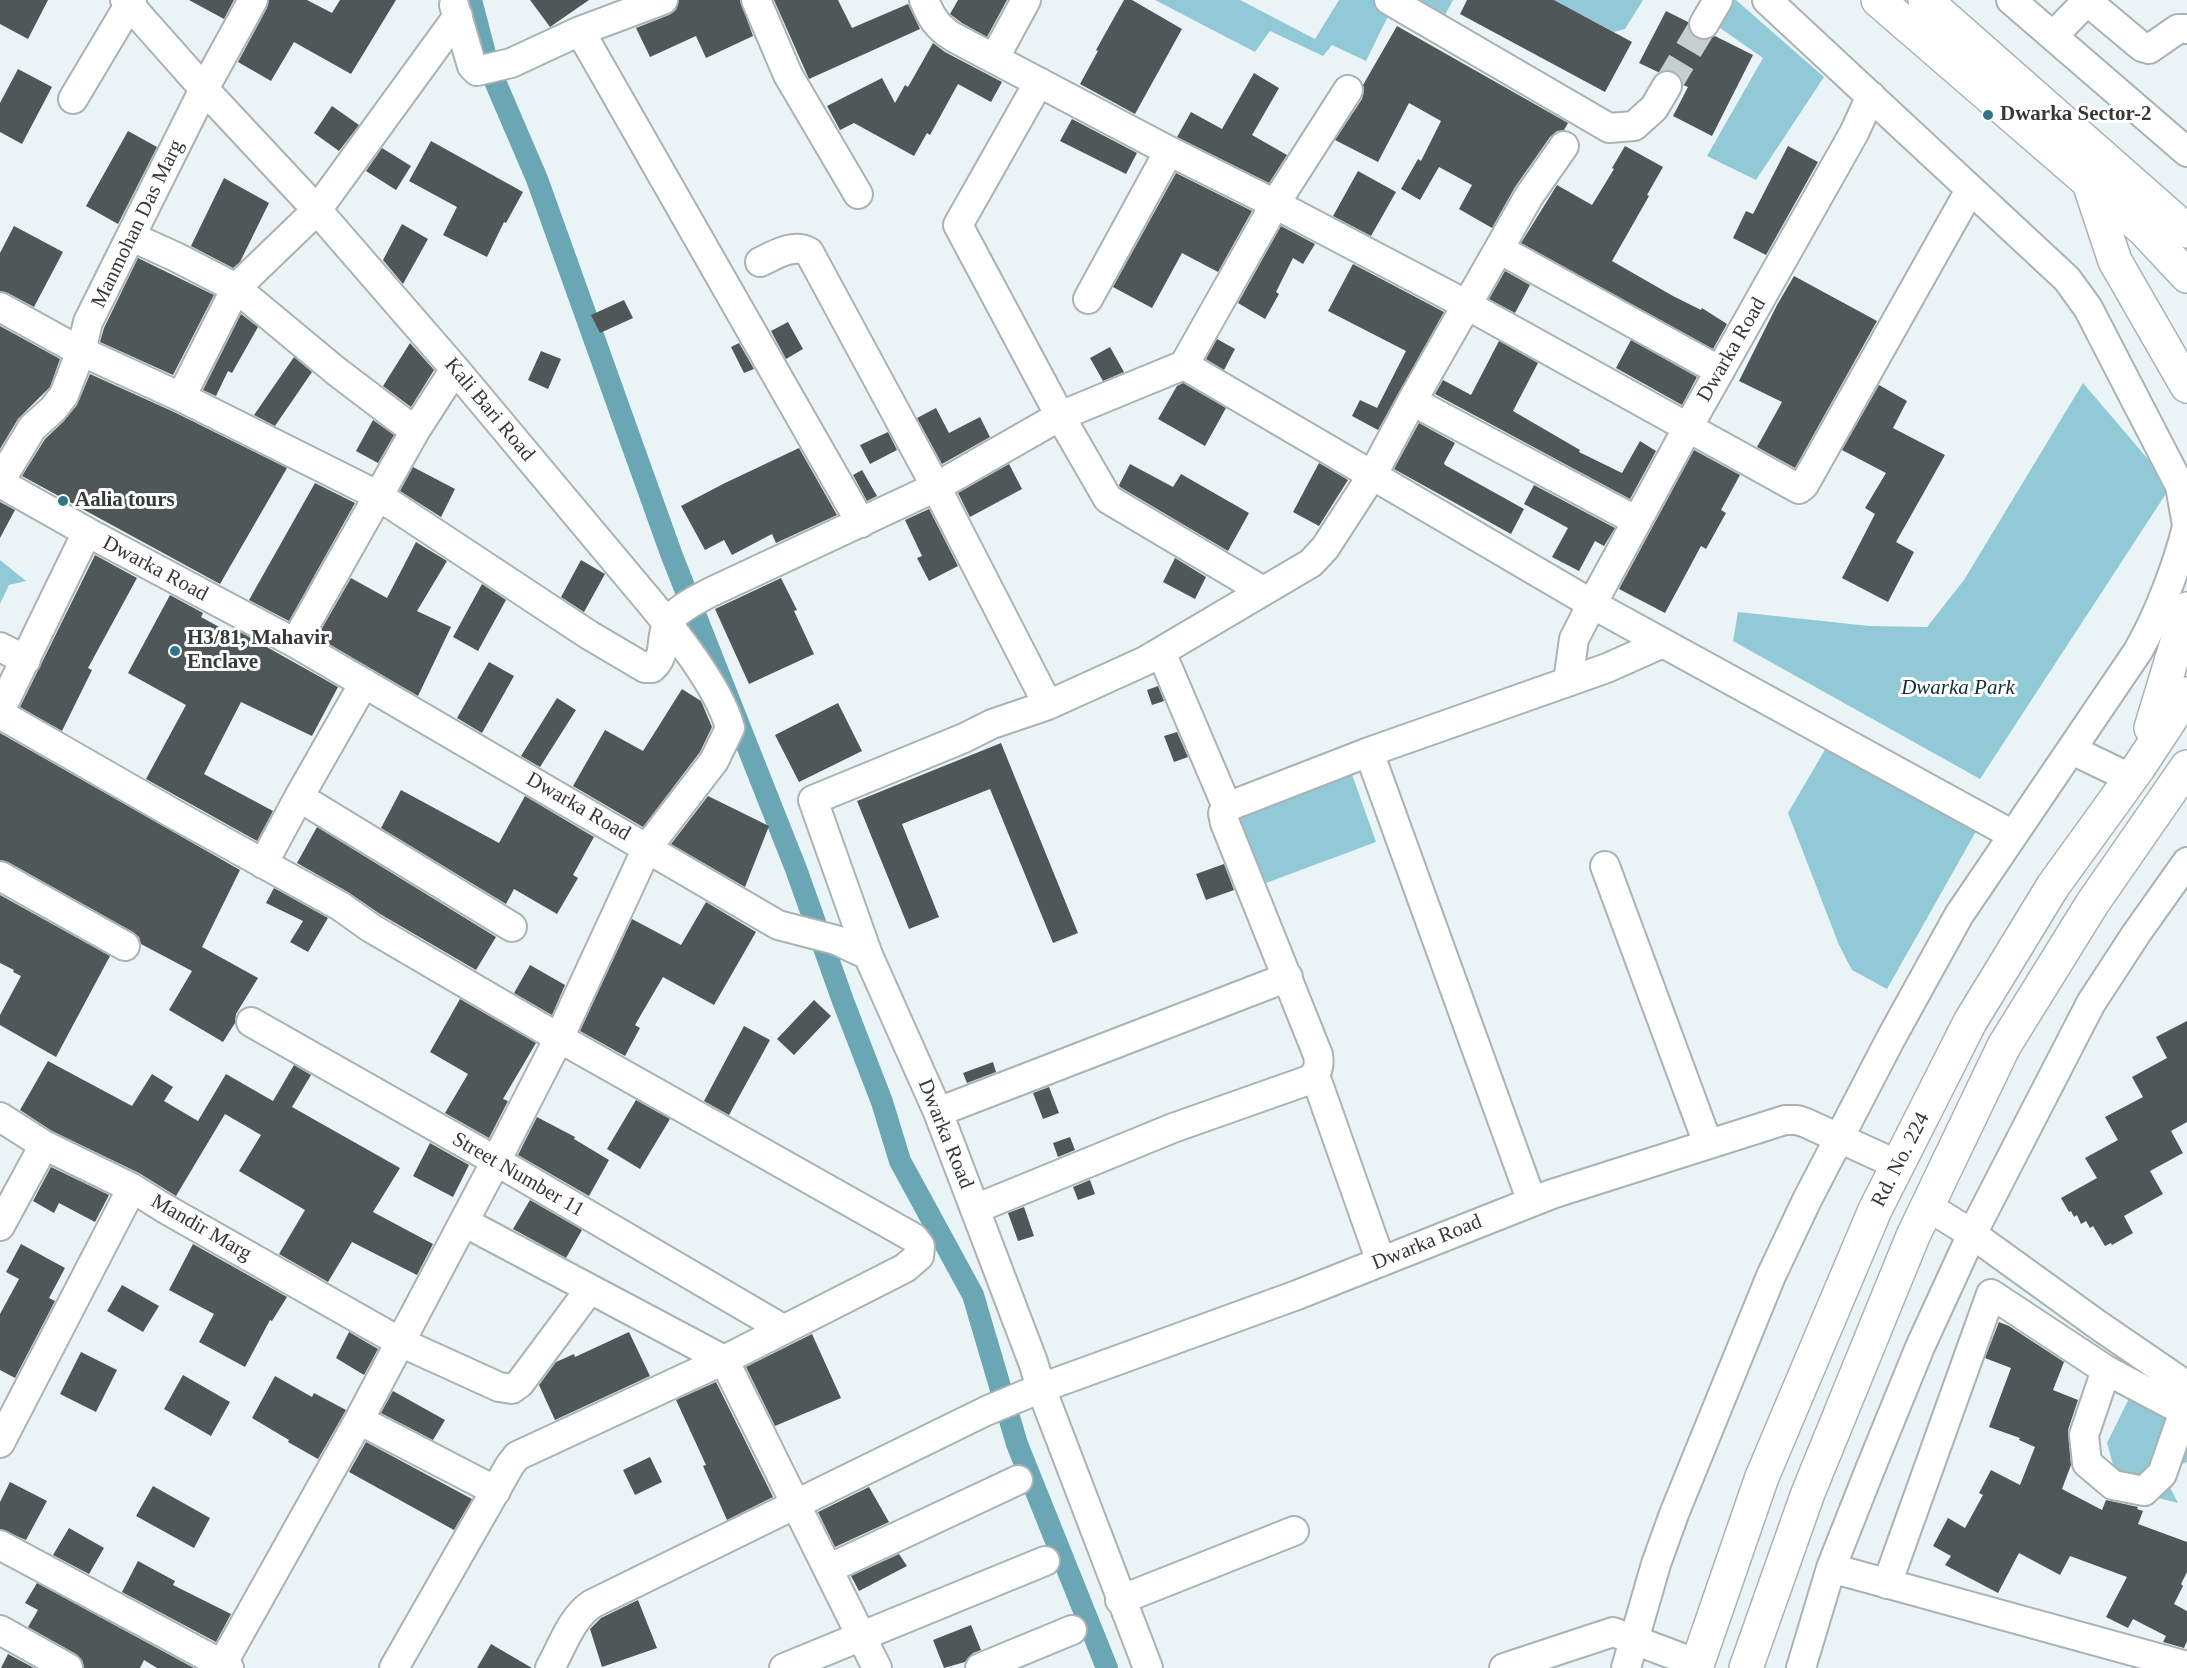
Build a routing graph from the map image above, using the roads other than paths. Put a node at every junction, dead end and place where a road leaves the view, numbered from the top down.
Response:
1 (253, 0) edge
2 (663, 0) edge
3 (756, 0) edge
4 (924, 0) edge
5 (1026, 0) edge
6 (1389, 0) edge
7 (1767, 0) edge
8 (1878, 0) edge
9 (1926, 0) edge
10 (2011, 0) edge
11 (2087, 0) edge
12 (129, 2) edge
13 (455, 8) edge
14 (2187, 29) edge
15 (580, 31) junction
16 (2053, 36) junction
17 (994, 59) junction
18 (1039, 82) junction
19 (1667, 86) tunnel mouth
20 (204, 89) junction
21 (1347, 90) dead end
22 (1871, 96) junction
23 (73, 99) dead end
24 (1564, 146) dead end
25 (1168, 151) junction
26 (2187, 152) edge
27 (2089, 183) junction
28 (1970, 190) junction
29 (858, 194) dead end
30 (1275, 204) junction
31 (317, 210) junction
32 (2185, 227) edge
33 (132, 237) junction
34 (1498, 249) junction
35 (760, 262) dead end
36 (2187, 276) edge
37 (236, 288) junction
38 (1088, 299) dead end
39 (1467, 305) junction
40 (0, 307) edge
41 (81, 351) junction
42 (1184, 365) junction
43 (455, 369) junction
44 (1720, 371) junction
45 (2187, 386) edge
46 (181, 396) junction
47 (1412, 401) junction
48 (1060, 416) junction
49 (1687, 429) junction
50 (415, 431) junction
51 (1372, 474) junction
52 (0, 482) edge
53 (936, 487) junction
54 (377, 495) junction
55 (1637, 521) junction
56 (861, 523) junction
57 (2187, 526) edge
58 (87, 532) junction
59 (1263, 591) junction
60 (1592, 604) junction
61 (689, 607) junction
62 (2187, 609) edge
63 (295, 643) junction
64 (1663, 643) junction
65 (0, 646) edge
66 (1161, 652) junction
67 (26, 660) junction
68 (1568, 682) junction
69 (364, 683) junction
70 (2187, 694) edge
71 (1048, 705) junction
72 (0, 713) edge
73 (2072, 750) junction
74 (1369, 752) junction
75 (2134, 772) junction
76 (2182, 778) edge
77 (299, 797) junction
78 (1227, 807) junction
79 (2013, 835) junction
80 (647, 848) junction
81 (2187, 862) edge
82 (263, 864) junction
83 (1605, 866) dead end
84 (0, 876) edge
85 (512, 927) dead end
86 (124, 946) dead end
87 (868, 955) junction
88 (1288, 977) junction
89 (251, 1022) dead end
90 (559, 1038) junction
91 (1315, 1075) junction
92 (938, 1112) junction
93 (0, 1117) edge
94 (1839, 1139) junction
95 (1708, 1144) junction
96 (44, 1145) junction
97 (496, 1161) junction
98 (1898, 1165) junction
99 (132, 1188) junction
100 (1532, 1202) junction
101 (1927, 1206) junction
102 (975, 1209) junction
103 (464, 1222) junction
104 (0, 1226) edge
105 (1972, 1233) junction
106 (1381, 1262) junction
107 (590, 1289) junction
108 (783, 1329) junction
109 (400, 1342) junction
110 (724, 1360) junction
111 (2106, 1370) junction
112 (1041, 1388) junction
113 (2186, 1403) edge
114 (359, 1420) junction
115 (0, 1443) edge
116 (1018, 1480) dead end
117 (496, 1491) junction
118 (795, 1505) junction
119 (1294, 1531) dead end
120 (0, 1545) edge
121 (1045, 1561) dead end
122 (1831, 1568) junction
123 (828, 1569) junction
124 (1887, 1584) junction
125 (1120, 1600) junction
126 (0, 1630) edge
127 (1072, 1630) dead end
128 (861, 1635) junction
129 (1635, 1639) junction
130 (54, 1665) edge
131 (1697, 1666) edge
132 (2187, 1666) edge
133 (224, 1667) edge
134 (393, 1668) edge
135 (550, 1668) edge
136 (784, 1668) edge
137 (877, 1668) edge
138 (980, 1668) edge
139 (1148, 1668) edge
140 (1504, 1668) edge
141 (1626, 1668) edge
142 (1746, 1668) edge
143 (1801, 1668) edge

1 - 20 street, Manmohan Das Marg
2 - 15 street
3 - 29 street
4 - 17 street
5 - 17 street
6 - 19 street
7 - 22 street
8 - 27 main road
9 - 32 main road
10 - 16 street
11 - 14 street
11 - 16 street
12 - 20 street, Kali Bari Road
12 - 23 street
13 - 15 street
13 - 31 street
15 - 56 street
16 - 26 street
17 - 18 street
18 - 25 street
18 - 48 street
20 - 31 street, Kali Bari Road
20 - 33 street, Manmohan Das Marg
21 - 30 street
22 - 28 street
22 - 44 street, Dwarka Road
24 - 34 street
25 - 30 street
25 - 38 street
27 - 36 main road
27 - 45 main road
28 - 49 street
28 - 57 street
30 - 39 street
30 - 42 street
31 - 37 street
31 - 43 street, Kali Bari Road
33 - 37 street
33 - 41 street, Manmohan Das Marg
34 - 39 street
34 - 44 street
35 - 53 street
37 - 46 street
37 - 50 street
39 - 47 street
39 - 49 street
40 - 41 street
41 - 46 street
41 - 52 street, Manmohan Das Marg
42 - 48 street
42 - 51 street
43 - 50 street
43 - 61 street, Kali Bari Road
44 - 49 street, Dwarka Road
46 - 54 street
47 - 51 street
47 - 55 street
48 - 53 street
48 - 59 street
49 - 55 street, Dwarka Road
50 - 54 street
51 - 59 street
51 - 60 street
52 - 58 street, Dwarka Road
53 - 56 street
53 - 71 street
54 - 61 street
54 - 63 street
55 - 60 street, Dwarka Road
56 - 61 street
57 - 73 street
58 - 63 street, Dwarka Road
58 - 67 street
59 - 66 street
60 - 64 street
60 - 68 street, Dwarka Road
61 - 80 street, Kali Bari Road
62 - 75 main road
63 - 69 street, Dwarka Road
64 - 68 street
64 - 79 street
65 - 67 street
66 - 71 street
66 - 78 street
67 - 72 street
68 - 74 street
69 - 77 street
69 - 80 street, Dwarka Road
70 - 75 main road, Rd. No. 224
71 - 87 street
72 - 82 street
73 - 75 street
73 - 79 street
74 - 78 street
74 - 100 street
75 - 98 main road, Rd. No. 224
76 - 101 main road, Rd. No. 224
77 - 82 street
77 - 85 street
78 - 88 street
79 - 94 street
80 - 87 street, Dwarka Road
80 - 90 street
81 - 105 street
82 - 90 street
83 - 95 street
84 - 86 street
87 - 92 street, Dwarka Road
88 - 91 street
88 - 92 street
89 - 97 street, Street Number 11
90 - 97 street
90 - 108 street
91 - 102 street
91 - 106 street
92 - 102 street, Dwarka Road
93 - 96 street, Mandir Marg
94 - 95 street, Dwarka Road
94 - 98 street, Dwarka Road
94 - 129 street
95 - 100 street, Dwarka Road
96 - 99 street, Mandir Marg
96 - 104 street
97 - 103 street
97 - 108 street, Street Number 11
98 - 131 main road, Rd. No. 224
99 - 109 street, Mandir Marg
99 - 115 street
100 - 106 street, Dwarka Road
101 - 105 street
101 - 142 main road, Rd. No. 224
102 - 112 street, Dwarka Road
103 - 107 street
103 - 109 street
105 - 113 street
105 - 122 street
106 - 112 street, Dwarka Road
107 - 109 street, Mandir Marg
107 - 110 street
108 - 110 street
109 - 114 street
110 - 117 street
110 - 118 street
111 - 113 street
111 - 113 street
111 - 124 street
112 - 118 street
112 - 125 street
114 - 117 street
114 - 133 street
116 - 123 street
117 - 134 street
118 - 123 street
118 - 135 street
119 - 125 street
120 - 133 street
121 - 128 street
122 - 124 street
122 - 143 street
123 - 128 street
124 - 132 street
125 - 139 street
126 - 130 street
127 - 138 street
128 - 136 street
128 - 137 street
129 - 131 street
129 - 140 street
129 - 141 street

